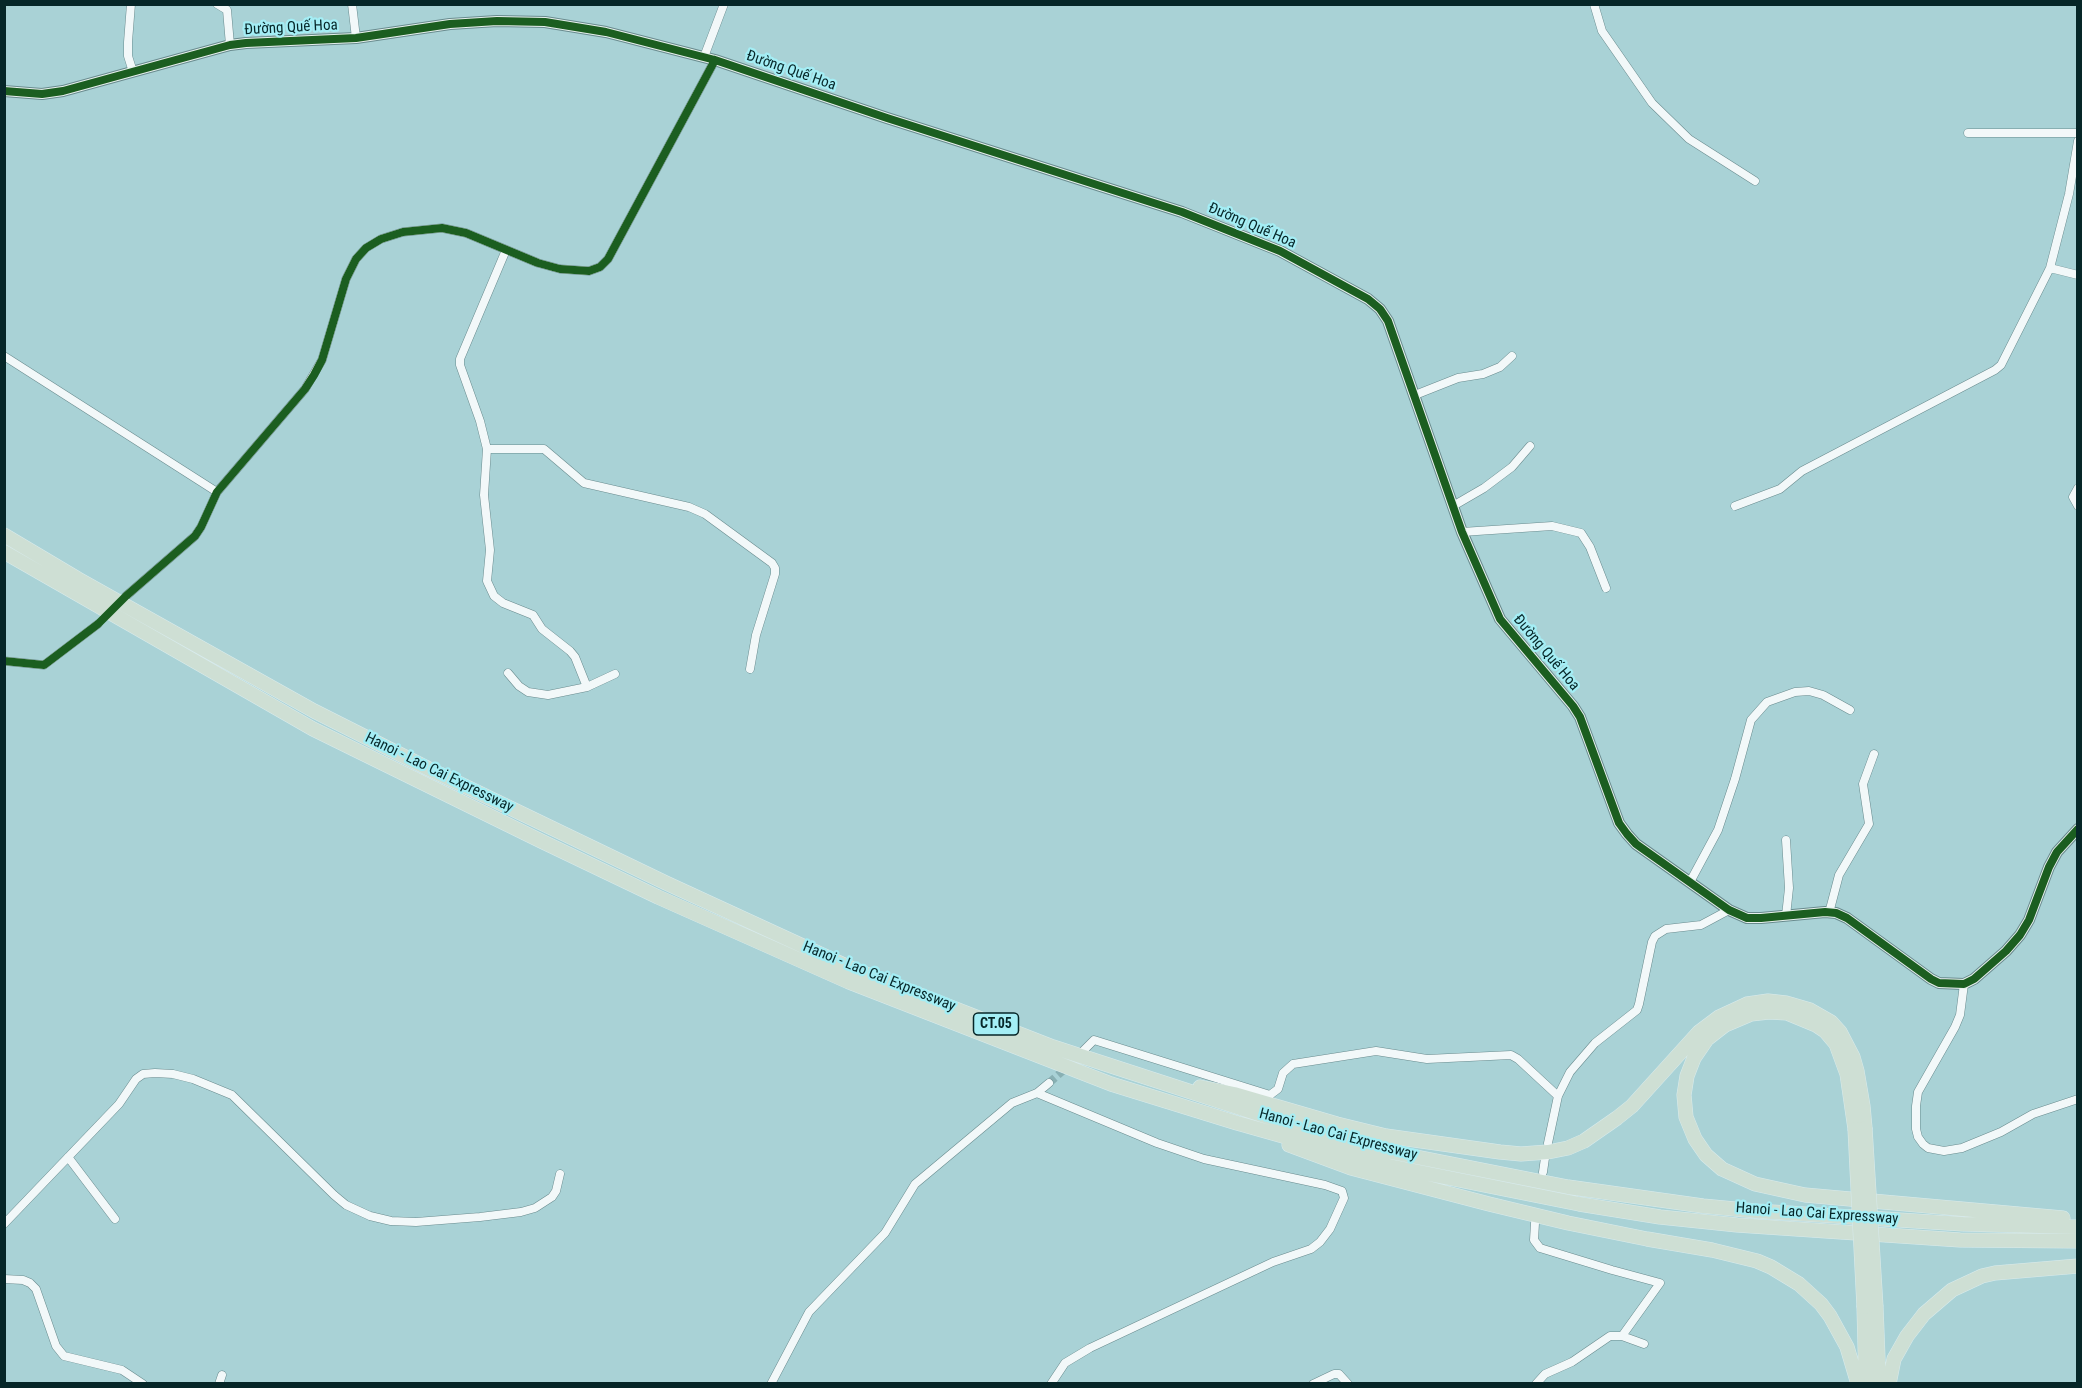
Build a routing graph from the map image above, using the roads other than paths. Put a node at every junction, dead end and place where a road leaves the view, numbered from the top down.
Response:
1 (131, 4) edge
2 (217, 4) edge
3 (352, 4) edge
4 (724, 4) edge
5 (1594, 4) edge
6 (356, 38) junction
7 (230, 45) junction
8 (704, 57) junction
9 (715, 60) junction
10 (133, 72) junction
11 (4, 91) edge
12 (1968, 133) dead end
13 (2078, 133) edge
14 (2078, 141) edge
15 (1755, 181) dead end
16 (2067, 202) junction
17 (2078, 204) edge
18 (506, 250) junction
19 (2050, 268) junction
20 (2078, 275) edge
21 (4, 356) edge
22 (1512, 356) dead end
23 (1415, 395) junction
24 (1530, 446) dead end
25 (487, 449) junction
26 (2078, 488) edge
27 (217, 492) junction
28 (1453, 506) junction
29 (1735, 506) dead end
30 (2078, 506) edge
31 (1462, 532) junction
32 (4, 535) edge
33 (4, 552) edge
34 (1606, 588) dead end
35 (126, 596) dead end
36 (98, 624) dead end
37 (4, 661) edge
38 (750, 669) dead end
39 (508, 673) dead end
40 (615, 674) dead end
41 (587, 687) junction
42 (1850, 710) dead end
43 (1874, 754) dead end
44 (2078, 830) edge
45 (1786, 840) dead end
46 (1690, 882) junction
47 (1729, 910) junction
48 (1829, 913) junction
49 (1786, 916) junction
50 (1964, 984) junction
51 (1079, 1055) dead end
52 (1141, 1076) junction
53 (1049, 1083) tunnel mouth
54 (1037, 1093) junction
55 (1558, 1096) junction
56 (2078, 1100) edge
57 (1238, 1123) junction
58 (1860, 1129) junction
59 (1548, 1143) dead end
60 (68, 1157) junction
61 (1545, 1158) dead end
62 (1543, 1172) dead end
63 (560, 1174) dead end
64 (115, 1219) dead end
65 (2078, 1219) edge
66 (1535, 1223) dead end
67 (4, 1224) edge
68 (2078, 1227) edge
69 (2078, 1241) edge
70 (2078, 1266) edge
71 (4, 1278) edge
72 (1870, 1307) junction
73 (1622, 1336) junction
74 (1644, 1344) dead end
75 (143, 1383) edge
76 (771, 1383) edge
77 (1052, 1383) edge
78 (1313, 1383) edge
79 (1348, 1383) edge
80 (1536, 1383) edge
81 (1858, 1383) edge
82 (1866, 1383) edge
83 (1879, 1383) edge
84 (1889, 1383) edge

1 - 10 street
2 - 7 street
3 - 6 street
4 - 8 street
5 - 15 street
6 - 7 street, Đường Quế Hoa
6 - 8 street, Đường Quế Hoa
7 - 10 street, Đường Quế Hoa
8 - 9 street, Đường Quế Hoa
9 - 18 street
9 - 23 street, Đường Quế Hoa
10 - 11 street, Đường Quế Hoa
12 - 13 street
14 - 16 street
16 - 17 street
16 - 19 street
18 - 25 street
18 - 27 street
19 - 20 street
19 - 29 street
21 - 27 street
22 - 23 street
23 - 28 street, Đường Quế Hoa
24 - 28 street
25 - 38 street
25 - 41 street
26 - 30 street
27 - 35 street
28 - 31 street, Đường Quế Hoa
31 - 34 street
31 - 46 street, Đường Quế Hoa
32 - 52 highway, Hanoi - Lao Cai Expressway / CT.05
33 - 57 highway, Hanoi - Lao Cai Expressway / CT.05
36 - 37 street
39 - 41 street
40 - 41 street
42 - 46 street
43 - 48 street
44 - 50 street
45 - 49 street
46 - 47 street, Đường Quế Hoa
47 - 49 street, Đường Quế Hoa
47 - 55 street
48 - 49 street, Đường Quế Hoa
48 - 50 street, Đường Quế Hoa
50 - 56 street
51 - 55 street
52 - 58 highway
52 - 68 highway, Hanoi - Lao Cai Expressway / CT.05
53 - 54 street
54 - 76 street
54 - 77 street
55 - 59 street
57 - 69 highway, Hanoi - Lao Cai Expressway / CT.05
57 - 81 highway
58 - 65 highway
58 - 72 highway, bridge
60 - 63 street
60 - 64 street
60 - 67 street
61 - 62 street
66 - 73 street
70 - 84 highway
71 - 75 street
72 - 82 highway
72 - 83 highway
73 - 74 street
73 - 80 street
78 - 79 street

